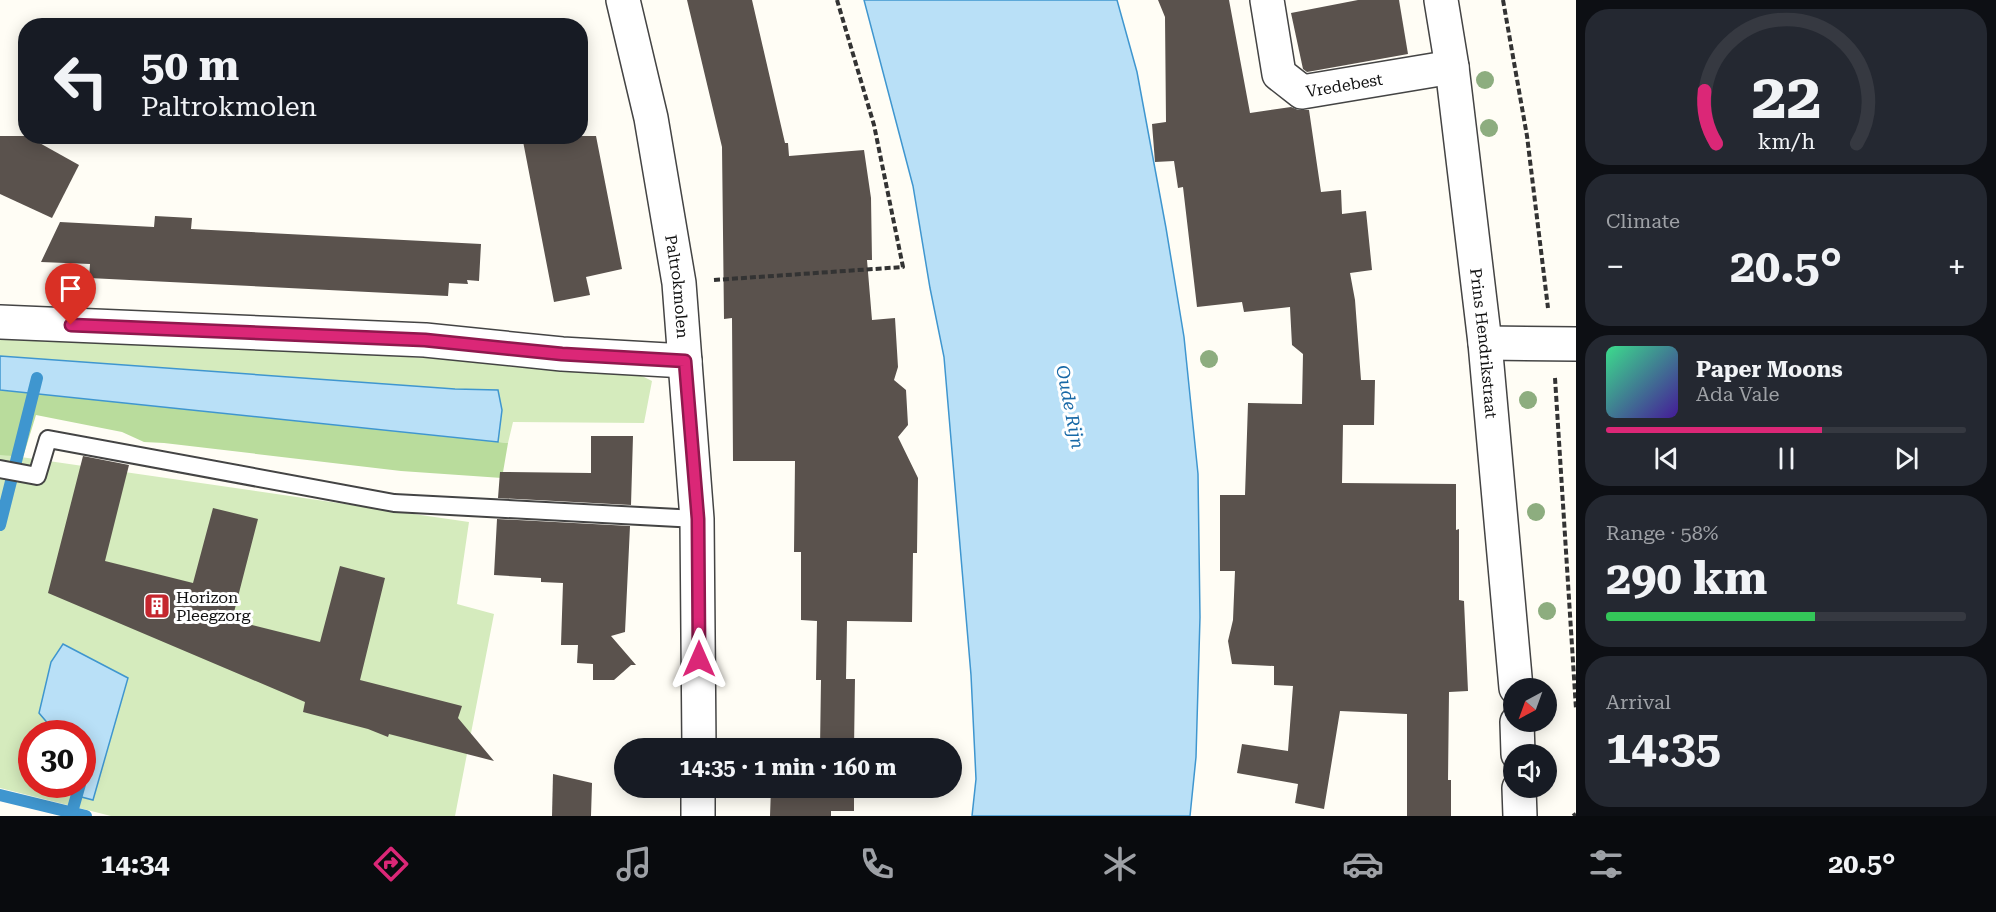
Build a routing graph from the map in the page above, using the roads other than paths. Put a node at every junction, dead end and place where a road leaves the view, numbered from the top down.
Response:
1 (623, 0) edge
2 (1267, 0) edge
3 (1441, 0) edge
4 (1452, 67) junction
5 (0, 322) edge
6 (1485, 343) junction
7 (1576, 344) edge
8 (685, 361) junction
9 (0, 469) edge
10 (698, 519) junction
11 (1515, 678) edge
12 (699, 738) edge
13 (698, 798) edge
14 (1519, 798) edge
15 (698, 816) edge
16 (1520, 816) edge

1 - 8 street, Paltrokmolen
2 - 4 street, Vredebest
3 - 4 street, Prins Hendrikstraat
4 - 6 street, Prins Hendrikstraat
5 - 8 street, Paltrokmolen
6 - 7 street
6 - 11 street, Prins Hendrikstraat
8 - 10 street
9 - 10 lane
10 - 12 street
13 - 15 street
14 - 16 street

